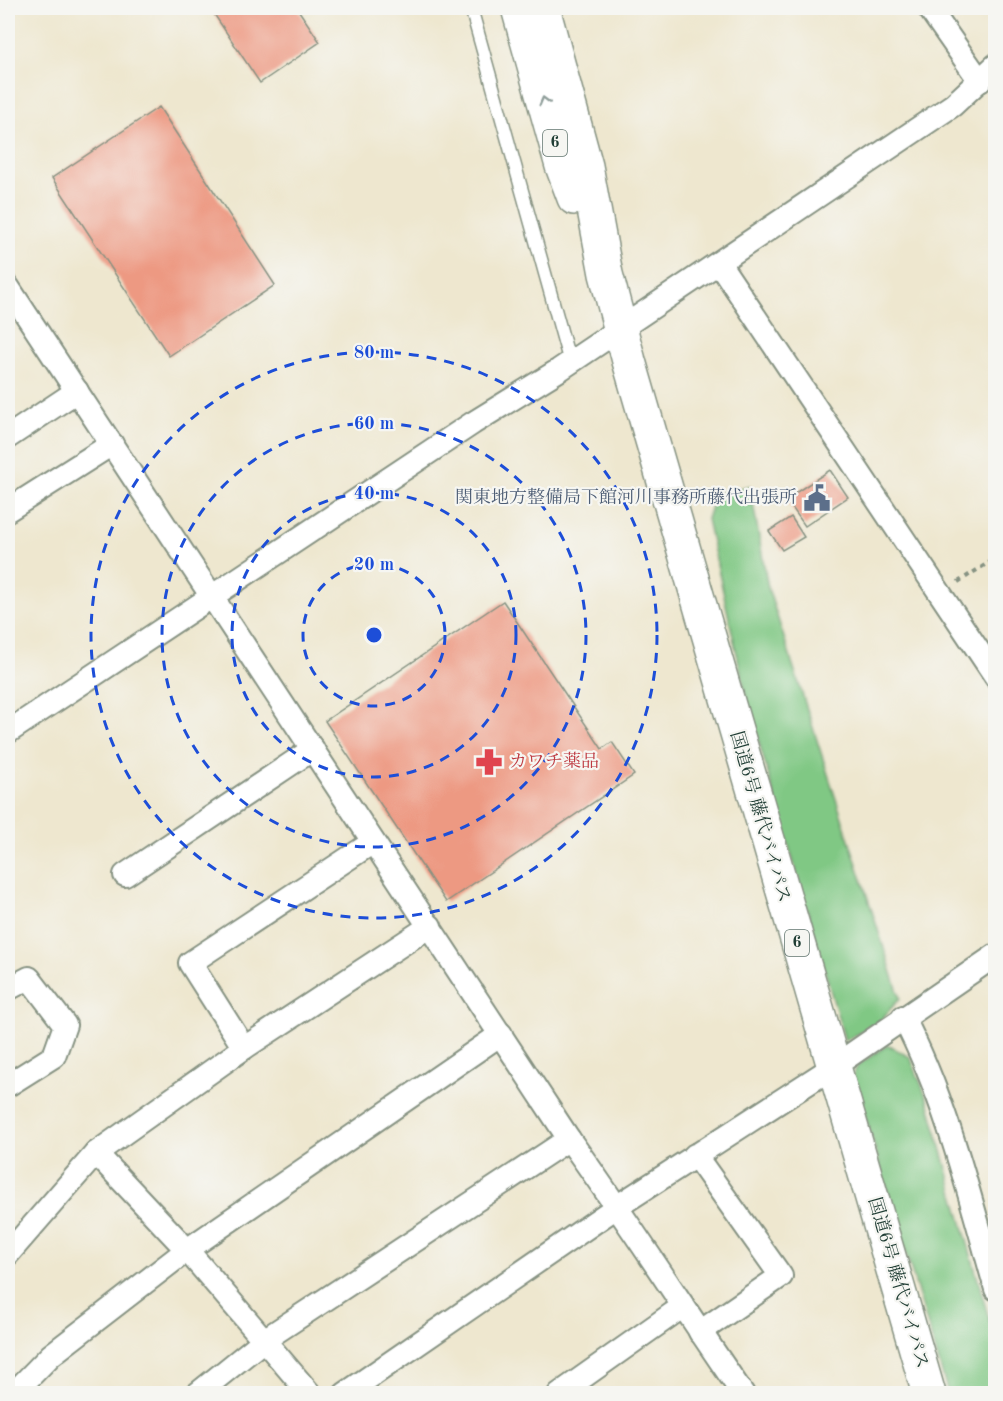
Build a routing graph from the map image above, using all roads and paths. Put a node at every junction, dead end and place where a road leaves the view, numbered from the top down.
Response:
1 (471, 8) edge
2 (518, 8) edge
3 (543, 8) edge
4 (929, 8) edge
5 (996, 65) edge
6 (980, 81) junction
7 (719, 262) junction
8 (606, 274) junction
9 (11, 301) edge
10 (621, 328) junction
11 (570, 363) junction
12 (77, 391) junction
13 (8, 437) edge
14 (112, 444) junction
15 (8, 510) edge
16 (996, 558) edge
17 (940, 594) junction
18 (213, 597) junction
19 (996, 677) edge
20 (8, 732) edge
21 (313, 749) junction
22 (373, 842) junction
23 (125, 875) dead end
24 (430, 926) junction
25 (996, 955) edge
26 (8, 990) edge
27 (903, 1017) junction
28 (501, 1034) junction
29 (244, 1048) junction
30 (833, 1067) junction
31 (8, 1085) edge
32 (569, 1139) junction
33 (96, 1153) junction
34 (695, 1155) junction
35 (618, 1206) junction
36 (187, 1250) junction
37 (8, 1254) edge
38 (996, 1289) edge
39 (682, 1307) junction
40 (700, 1332) junction
41 (264, 1340) junction
42 (14, 1394) edge
43 (197, 1394) edge
44 (310, 1394) edge
45 (345, 1394) edge
46 (559, 1394) edge
47 (742, 1394) edge
48 (929, 1394) edge

1 - 11 lane
8 -> 2 highway, 国道6号 藤代バイパス / 6
3 - 8 highway, 国道6号 藤代バイパス / 6
4 - 6 street
5 - 6 street
6 - 7 street
7 - 10 street
7 - 17 street
8 - 10 highway, 国道6号 藤代バイパス / 6
9 - 12 street
10 - 11 street
10 - 30 highway, 国道6号 藤代バイパス / 6
11 - 18 street
12 - 13 street
12 - 14 street
14 - 15 street
14 - 18 street
16 - 17 path
17 - 19 street
18 - 20 street
18 - 21 street
21 - 22 street
21 - 23 street
22 - 24 street
22 - 29 street
24 - 28 street
24 - 29 street
25 - 27 street
26 - 31 street
27 - 30 street
27 - 38 street
28 - 32 street
28 - 36 street
29 - 33 street
30 - 34 street
30 - 48 highway, 国道6号 藤代バイパス / 6
32 - 35 street
32 - 41 street
33 - 36 street
33 - 37 street
34 - 35 street
34 - 40 street
35 - 39 street
35 - 45 street
36 - 41 street
36 - 42 street
39 - 40 street
39 - 46 street
40 - 47 street
41 - 43 street
41 - 44 street

